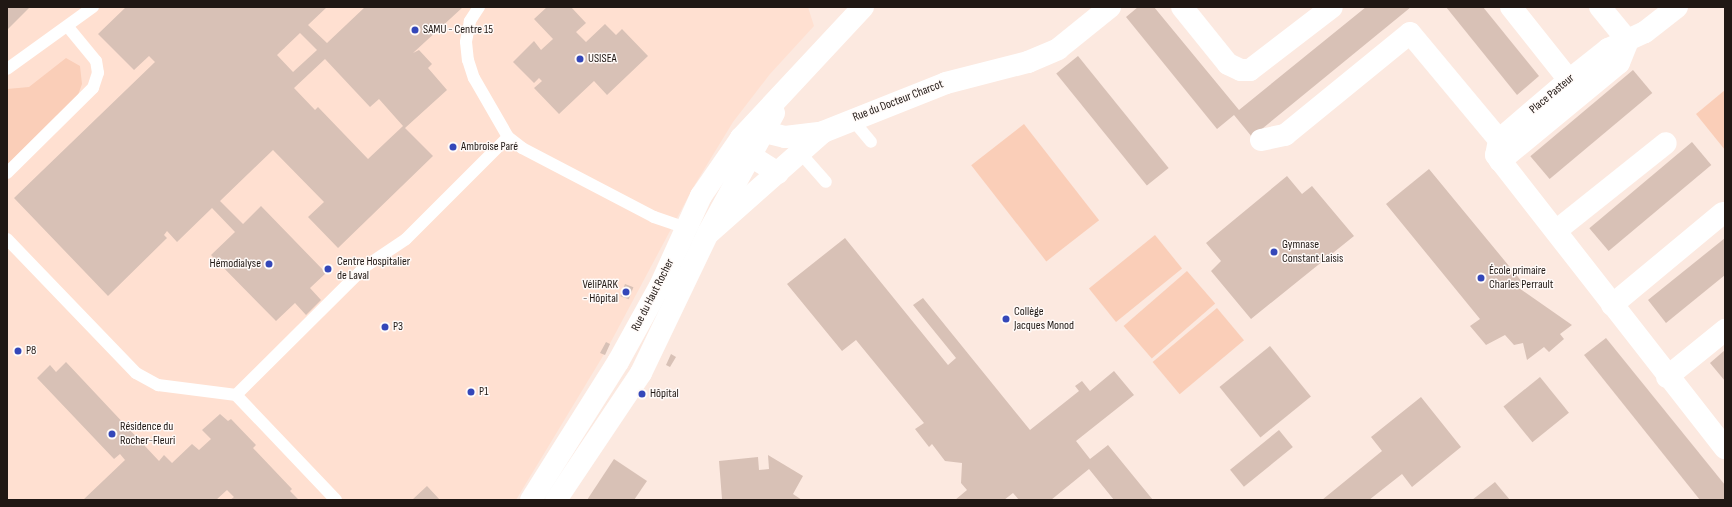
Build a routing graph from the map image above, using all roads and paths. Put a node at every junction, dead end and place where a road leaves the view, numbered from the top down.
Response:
1 (94, 7) edge
2 (479, 7) edge
3 (863, 7) edge
4 (1110, 7) edge
5 (1332, 7) edge
6 (1510, 7) edge
7 (1600, 7) edge
8 (1677, 7) edge
9 (1189, 9) edge
10 (68, 27) junction
11 (1628, 41) junction
12 (7, 69) edge
13 (1569, 80) junction
14 (782, 96) junction
15 (851, 118) junction
16 (823, 132) junction
17 (775, 135) junction
18 (508, 137) junction
19 (741, 138) junction
20 (1261, 140) dead end
21 (1499, 140) junction
22 (871, 142) dead end
23 (1666, 142) dead end
24 (800, 153) junction
25 (752, 157) junction
26 (1500, 161) junction
27 (7, 173) edge
28 (778, 173) junction
29 (826, 182) dead end
30 (1723, 213) dead end
31 (684, 229) junction
32 (1557, 230) junction
33 (708, 233) junction
34 (7, 239) edge
35 (1612, 305) junction
36 (1725, 330) edge
37 (1667, 377) junction
38 (236, 395) junction
39 (574, 433) junction
40 (599, 437) junction
41 (1725, 448) edge
42 (336, 500) edge
43 (531, 500) edge
44 (556, 500) edge

1 - 10 lane
2 - 18 lane
3 - 14 street, Rue du Haut Rocher
4 - 15 street, Rue du Docteur Charcot
5 - 9 street
6 - 13 street
7 - 11 street
8 - 11 street, Place Pasteur
10 - 12 lane
10 - 27 lane
11 - 13 street, Place Pasteur
11 - 26 street, Place Pasteur
13 - 21 street, Place Pasteur
14 - 17 street, Rue du Haut Rocher
14 - 19 street, Rue du Haut Rocher
15 - 16 street, Rue du Docteur Charcot
15 - 22 lane
16 - 17 street
16 - 24 street, Rue du Docteur Charcot
17 - 19 street
17 - 24 lane
17 - 25 street, Rue du Haut Rocher
18 - 31 lane
18 - 38 lane
19 - 25 street
19 - 31 street, Rue du Haut Rocher
20 - 21 street
21 - 26 street
23 - 32 street
24 - 28 street, Rue du Docteur Charcot
24 - 29 lane
25 - 28 street
25 - 33 street, Rue du Haut Rocher
26 - 32 street
28 - 33 street, Rue du Docteur Charcot
30 - 35 street
31 - 33 lane
31 - 39 street, Rue du Haut Rocher
32 - 35 street
33 - 40 street, Rue du Haut Rocher
34 - 38 lane
35 - 37 street
36 - 37 street
37 - 41 street
38 - 42 lane
39 - 40 lane
39 - 43 street, Rue du Haut Rocher
40 - 44 street, Rue du Haut Rocher

